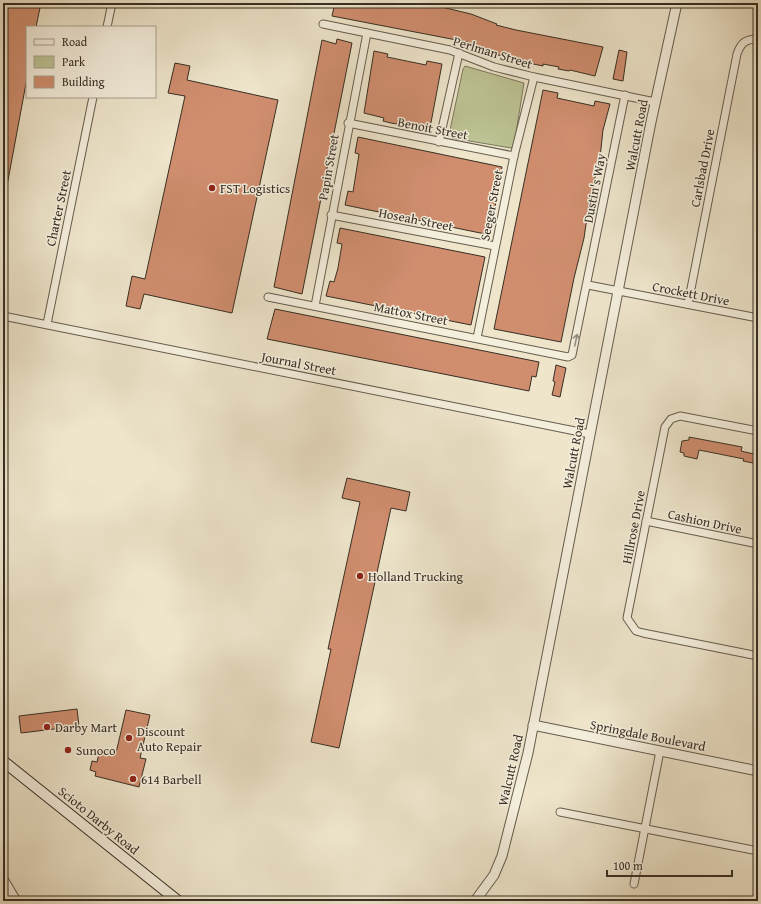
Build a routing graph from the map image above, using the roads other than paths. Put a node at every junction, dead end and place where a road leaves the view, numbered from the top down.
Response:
1 (112, 3) edge
2 (677, 3) edge
3 (324, 24) dead end
4 (107, 26) edge
5 (367, 33) junction
6 (758, 39) edge
7 (459, 53) junction
8 (534, 77) junction
9 (625, 95) junction
10 (93, 98) edge
11 (655, 102) junction
12 (348, 123) junction
13 (439, 142) junction
14 (514, 156) junction
15 (332, 215) junction
16 (495, 246) junction
17 (588, 285) junction
18 (619, 291) junction
19 (268, 297) dead end
20 (688, 304) junction
21 (315, 306) junction
22 (3, 316) edge
23 (758, 318) edge
24 (47, 324) junction
25 (477, 338) junction
26 (550, 353) joint
27 (758, 431) edge
28 (590, 434) junction
29 (646, 521) junction
30 (758, 544) edge
31 (758, 656) edge
32 (533, 725) junction
33 (660, 752) junction
34 (3, 761) edge
35 (758, 771) edge
36 (560, 812) dead end
37 (645, 828) junction
38 (758, 851) edge
39 (3, 880) edge
40 (634, 884) dead end
41 (16, 901) edge
42 (178, 901) edge
43 (475, 901) edge

1 - 4 street
2 - 11 street, Walcutt Road
3 - 5 street, Perlman Street
5 - 7 street, Perlman Street
5 - 12 street, Papin Street
6 - 20 street, Carlsbad Drive
7 - 8 street, Perlman Street
7 - 13 street
8 - 9 street, Perlman Street
8 - 14 street, Seeger Street
9 - 11 street, Perlman Street
9 - 17 street, Dustin's Way
10 - 24 street, Charter Street
11 - 18 street, Walcutt Road
12 - 13 street, Benoit Street
12 - 15 street, Papin Street
13 - 14 street, Benoit Street
14 - 16 street, Seeger Street
15 - 16 street, Hoseah Street
15 - 21 street, Papin Street
16 - 25 street, Seeger Street
17 - 18 street
26 -> 17 street, Dustin's Way
18 - 20 street, Crockett Drive
18 - 28 street, Walcutt Road
19 - 21 street, Mattox Street
20 - 23 street, Crockett Drive
21 - 25 street, Mattox Street
22 - 24 street, Journal Street
24 - 28 street, Journal Street
25 - 26 street, Mattox Street
27 - 29 street, Hillrose Drive
28 - 32 street, Walcutt Road
29 - 30 street, Cashion Drive
29 - 31 street, Hillrose Drive
32 - 33 street, Springdale Boulevard
32 - 43 street, Walcutt Road
33 - 35 street, Springdale Boulevard
33 - 37 street
34 - 42 main road, Scioto Darby Road
36 - 37 street
37 - 38 street
37 - 40 street
39 - 41 street

